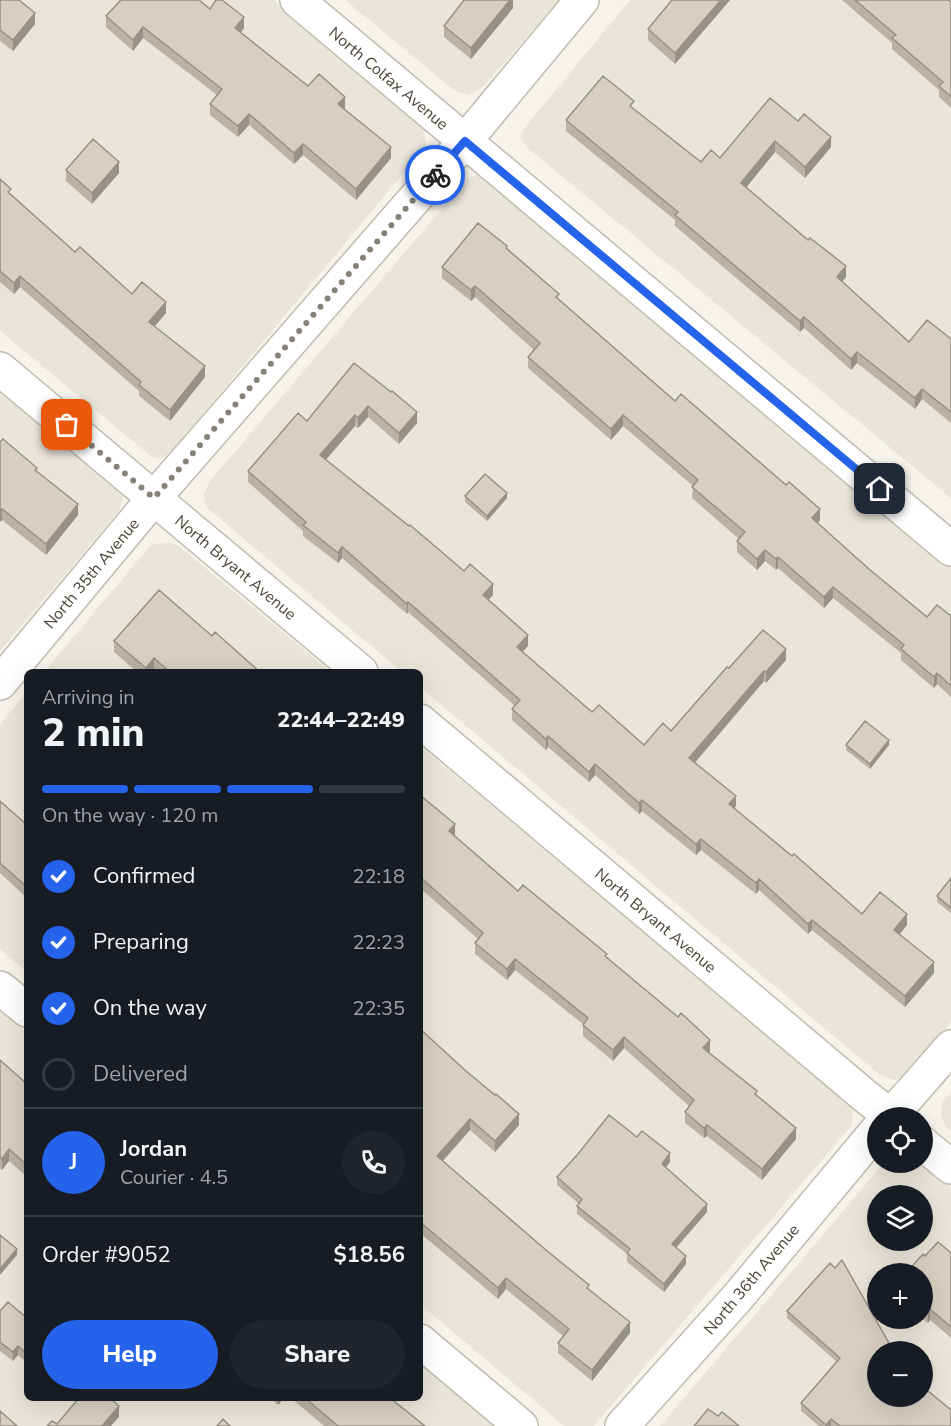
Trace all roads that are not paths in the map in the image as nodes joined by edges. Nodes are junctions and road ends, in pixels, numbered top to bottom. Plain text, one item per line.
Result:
1 (297, 0) edge
2 (582, 0) edge
3 (465, 141) junction
4 (0, 369) edge
5 (154, 498) junction
6 (951, 549) edge
7 (357, 669) edge
8 (0, 682) edge
9 (423, 725) edge
10 (0, 988) edge
11 (24, 1008) edge
12 (951, 1047) edge
13 (875, 1107) edge
14 (898, 1107) edge
15 (867, 1144) edge
16 (933, 1152) edge
17 (951, 1167) edge
18 (423, 1344) edge
19 (522, 1426) edge
20 (622, 1426) edge

1 - 3 street, North Colfax Avenue
2 - 3 street, North 35th Avenue
3 - 5 street, North 35th Avenue
3 - 6 street, North Colfax Avenue
4 - 5 street, North Bryant Avenue
5 - 7 street, North Bryant Avenue
5 - 8 street, North 35th Avenue
9 - 13 street, North Bryant Avenue
10 - 11 street
12 - 14 street, North 36th Avenue
15 - 20 street, North 36th Avenue
16 - 17 street
18 - 19 street

